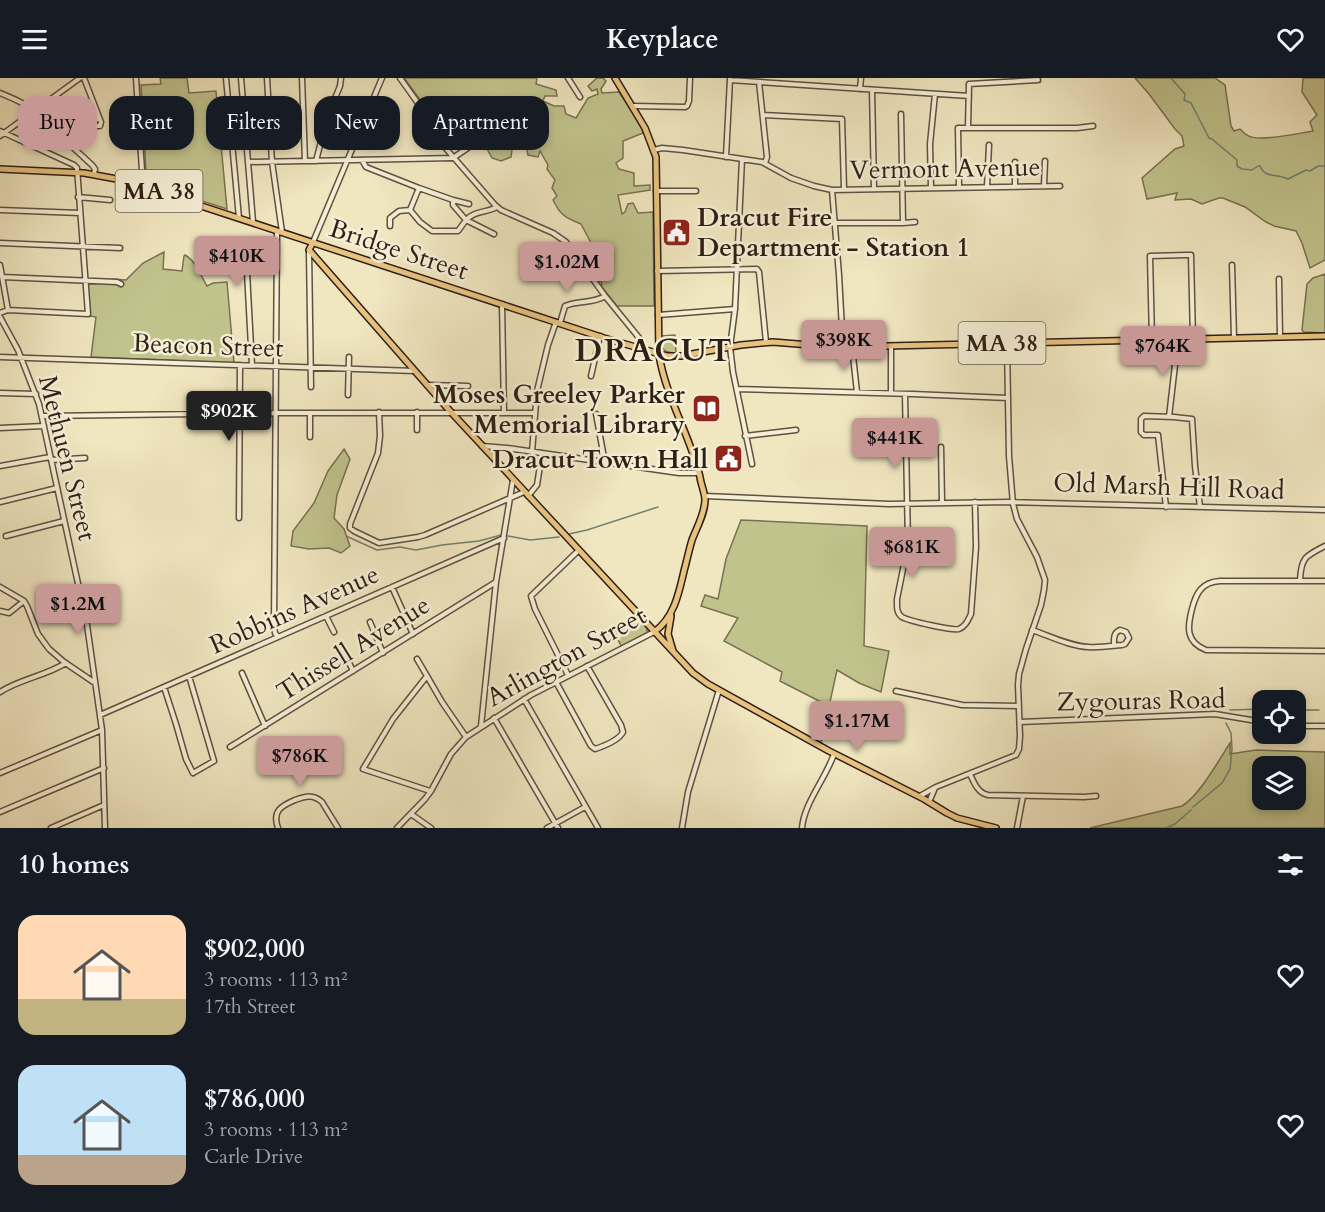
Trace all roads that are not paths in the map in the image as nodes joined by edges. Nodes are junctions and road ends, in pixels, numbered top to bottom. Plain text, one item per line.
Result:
1 (82, 78) edge
2 (136, 78) edge
3 (226, 78) edge
4 (241, 78) edge
5 (267, 78) edge
6 (302, 78) edge
7 (341, 78) edge
8 (382, 78) edge
9 (400, 78) edge
10 (568, 78) edge
11 (615, 78) edge
12 (690, 78) edge
13 (861, 78) edge
14 (730, 79) edge
15 (1038, 80) dead end
16 (759, 82) junction
17 (860, 89) junction
18 (872, 90) junction
19 (0, 93) edge
20 (935, 94) junction
21 (56, 96) edge
22 (969, 96) junction
23 (580, 97) dead end
24 (18, 101) edge
25 (633, 106) junction
26 (901, 114) dead end
27 (763, 115) junction
28 (99, 117) dead end
29 (18, 122) edge
30 (1093, 126) dead end
31 (968, 128) junction
32 (1, 133) edge
33 (988, 145) dead end
34 (76, 150) edge
35 (465, 150) edge
36 (654, 150) junction
37 (726, 157) junction
38 (453, 158) junction
39 (742, 159) junction
40 (348, 160) junction
41 (362, 160) junction
42 (1045, 160) dead end
43 (305, 161) junction
44 (316, 161) junction
45 (248, 162) junction
46 (272, 162) junction
47 (1015, 162) dead end
48 (765, 163) junction
49 (0, 169) edge
50 (78, 172) junction
51 (94, 174) junction
52 (143, 186) junction
53 (1015, 186) junction
54 (1044, 186) junction
55 (1060, 186) dead end
56 (959, 187) junction
57 (987, 187) junction
58 (419, 188) junction
59 (902, 188) junction
60 (931, 188) junction
61 (844, 189) junction
62 (874, 189) junction
63 (656, 190) junction
64 (831, 190) junction
65 (696, 191) dead end
66 (78, 197) junction
67 (110, 200) dead end
68 (453, 200) junction
69 (469, 204) dead end
70 (497, 207) junction
71 (0, 210) edge
72 (410, 210) junction
73 (80, 213) junction
74 (239, 218) junction
75 (466, 220) junction
76 (253, 222) junction
77 (915, 222) dead end
78 (835, 223) junction
79 (903, 223) junction
80 (390, 226) dead end
81 (279, 231) junction
82 (494, 234) dead end
83 (312, 242) junction
84 (0, 243) edge
85 (82, 246) junction
86 (120, 248) dead end
87 (277, 250) junction
88 (309, 250) junction
89 (0, 265) edge
90 (1232, 265) dead end
91 (737, 270) junction
92 (657, 271) junction
93 (2, 277) junction
94 (1279, 279) dead end
95 (85, 281) junction
96 (121, 284) dead end
97 (605, 296) junction
98 (502, 304) junction
99 (735, 309) junction
100 (8, 310) junction
101 (0, 315) edge
102 (657, 315) junction
103 (558, 322) junction
104 (600, 336) junction
105 (1325, 336) edge
106 (1280, 337) junction
107 (1234, 338) junction
108 (1178, 339) junction
109 (1193, 339) junction
110 (1152, 340) junction
111 (766, 342) junction
112 (1007, 343) junction
113 (852, 346) junction
114 (891, 346) junction
115 (730, 347) junction
116 (843, 347) junction
117 (641, 349) junction
118 (659, 355) junction
119 (0, 357) edge
120 (21, 357) junction
121 (349, 357) dead end
122 (240, 365) junction
123 (252, 366) junction
124 (275, 366) junction
125 (311, 368) junction
126 (349, 369) junction
127 (415, 371) junction
128 (591, 376) dead end
129 (427, 385) junction
130 (468, 386) dead end
131 (311, 387) dead end
132 (736, 389) junction
133 (857, 392) junction
134 (0, 393) edge
135 (891, 393) junction
136 (36, 394) junction
137 (905, 394) junction
138 (348, 395) dead end
139 (1008, 398) junction
140 (379, 412) junction
141 (417, 412) junction
142 (240, 413) junction
143 (274, 413) junction
144 (310, 413) junction
145 (451, 413) junction
146 (504, 413) junction
147 (535, 413) junction
148 (596, 414) dead end
149 (42, 416) junction
150 (1169, 417) junction
151 (44, 426) junction
152 (0, 428) edge
153 (417, 430) dead end
154 (796, 430) dead end
155 (745, 436) junction
156 (310, 437) dead end
157 (482, 446) junction
158 (941, 447) dead end
159 (532, 452) junction
160 (542, 453) junction
161 (50, 458) junction
162 (86, 458) dead end
163 (605, 463) junction
164 (752, 464) dead end
165 (0, 466) edge
166 (699, 473) junction
167 (513, 480) junction
168 (57, 488) junction
169 (526, 494) junction
170 (705, 496) junction
171 (510, 499) junction
172 (975, 501) junction
173 (0, 502) edge
174 (942, 502) junction
175 (1013, 502) junction
176 (907, 503) junction
177 (1166, 507) junction
178 (1200, 507) junction
179 (1325, 510) edge
180 (239, 518) dead end
181 (64, 521) junction
182 (6, 536) dead end
183 (504, 538) junction
184 (1325, 546) edge
185 (579, 550) junction
186 (1300, 581) junction
187 (1325, 581) edge
188 (496, 582) junction
189 (0, 587) edge
190 (392, 587) junction
191 (24, 601) junction
192 (0, 611) edge
193 (671, 613) junction
194 (326, 616) junction
195 (370, 622) dead end
196 (1032, 630) junction
197 (334, 632) dead end
198 (654, 632) junction
199 (413, 634) junction
200 (278, 637) junction
201 (1114, 645) junction
202 (342, 648) dead end
203 (1325, 651) edge
204 (674, 652) junction
205 (383, 653) junction
206 (417, 659) dead end
207 (66, 663) junction
208 (587, 666) junction
209 (353, 671) junction
210 (242, 673) dead end
211 (568, 675) junction
212 (189, 676) junction
213 (427, 676) junction
214 (556, 682) junction
215 (95, 684) junction
216 (164, 687) junction
217 (719, 690) junction
218 (896, 691) dead end
219 (0, 692) edge
220 (524, 699) junction
221 (1019, 706) junction
222 (100, 716) junction
223 (494, 718) junction
224 (1252, 720) edge
225 (1020, 722) junction
226 (265, 726) junction
227 (1306, 726) edge
228 (1325, 726) edge
229 (481, 727) junction
230 (102, 730) junction
231 (466, 737) junction
232 (230, 747) dead end
233 (834, 753) junction
234 (104, 768) junction
235 (0, 773) edge
236 (970, 774) junction
237 (936, 787) junction
238 (430, 791) junction
239 (920, 796) junction
240 (1023, 796) junction
241 (1096, 796) dead end
242 (929, 802) junction
243 (104, 805) junction
244 (585, 807) junction
245 (0, 812) edge
246 (411, 814) junction
247 (557, 826) edge
248 (51, 828) edge
249 (105, 828) edge
250 (278, 828) edge
251 (338, 828) edge
252 (397, 828) edge
253 (431, 828) edge
254 (547, 828) edge
255 (598, 828) edge
256 (682, 828) edge
257 (802, 828) edge
258 (996, 828) edge
259 (1017, 828) edge

1 - 21 street
1 - 28 street
2 - 52 street
3 - 74 street
4 - 45 street
5 - 46 street
6 - 43 street
7 - 44 street
8 - 40 street
9 - 38 street
10 - 23 street
11 - 25 main road, Arlington Street
12 - 25 street
13 - 17 street
14 - 16 street
14 - 37 street
15 - 22 street
16 - 17 street
16 - 27 street
17 - 18 street
18 - 20 street
18 - 62 street
19 - 24 street
20 - 22 street
20 - 60 street
22 - 31 street
25 - 36 main road, Arlington Street
26 - 59 street
27 - 48 street
27 - 61 street
29 - 32 street
30 - 31 street
31 - 56 street
32 - 50 street
33 - 57 street
34 - 51 street
35 - 38 street
36 - 37 street
36 - 63 main road, Arlington Street
37 - 39 street
38 - 41 street
38 - 70 street
39 - 48 street
39 - 91 street
40 - 41 street
40 - 44 street
40 - 83 street
41 - 58 street
42 - 54 street
43 - 44 street
43 - 46 street
45 - 46 street
45 - 76 street
46 - 81 street
47 - 53 street
48 - 64 street
49 - 50 main road, Bridge Street / MA 38
50 - 51 main road, Bridge Street / MA 38
50 - 66 street
51 - 52 main road, Bridge Street / MA 38
52 - 74 main road, Bridge Street / MA 38
53 - 54 street, Vermont Avenue
53 - 57 street, Vermont Avenue
54 - 55 street, Vermont Avenue
56 - 57 street, Vermont Avenue
56 - 60 street, Vermont Avenue
58 - 68 street
58 - 72 street
59 - 60 street, Vermont Avenue
59 - 62 street, Vermont Avenue
59 - 79 street
61 - 62 street, Vermont Avenue
61 - 64 street, Vermont Avenue
63 - 65 street
63 - 92 main road, Arlington Street
64 - 78 street
66 - 67 street
66 - 73 street
68 - 69 street
68 - 75 street
70 - 75 street
70 - 97 street
71 - 73 street
72 - 75 street
72 - 80 street
73 - 85 street
74 - 76 main road, Bridge Street / MA 38
75 - 82 street
76 - 81 main road, Bridge Street / MA 38
77 - 79 street
78 - 79 street
78 - 116 street
81 - 83 main road, Bridge Street / MA 38
81 - 87 street
83 - 88 main road
83 - 98 main road, Bridge Street / MA 38
84 - 85 street
85 - 86 street
85 - 95 street
87 - 123 street
87 - 124 street
88 - 125 street
88 - 127 main road
89 - 93 street
90 - 107 street
91 - 92 street
91 - 99 street
91 - 111 street
92 - 102 main road, Arlington Street
93 - 95 street
93 - 100 street
94 - 106 street
95 - 96 street
95 - 100 street
97 - 103 street
97 - 117 street
98 - 103 main road, Bridge Street / MA 38
98 - 146 street
99 - 102 street
99 - 115 street
100 - 101 street
101 - 120 street, Methuen Street
102 - 118 main road, Arlington Street
103 - 104 main road, Bridge Street / MA 38
103 - 147 street
104 - 117 main road, Bridge Street / MA 38
104 - 128 street
105 - 106 main road, Bridge Street / MA 38
106 - 107 main road, Bridge Street / MA 38
107 - 109 main road, Bridge Street / MA 38
108 - 109 main road, Bridge Street / MA 38
108 - 110 main road, Bridge Street / MA 38
108 - 150 street
109 - 110 street
110 - 112 main road, Bridge Street / MA 38
111 - 115 main road, Bridge Street / MA 38
111 - 116 main road, Bridge Street / MA 38
112 - 114 main road, Bridge Street / MA 38
112 - 139 street
113 - 114 main road, Bridge Street / MA 38
113 - 116 main road, Bridge Street / MA 38
113 - 133 street
114 - 135 street
115 - 118 main road, Bridge Street / MA 38
115 - 132 street
117 - 118 main road, Bridge Street / MA 38
118 - 166 main road, Arlington Street
119 - 120 street, Beacon Street
120 - 122 street, Beacon Street
120 - 136 street, Methuen Street
121 - 126 street
122 - 123 street, Beacon Street
122 - 142 street
123 - 124 street, Beacon Street
124 - 125 street, Beacon Street
124 - 143 street
125 - 126 street, Beacon Street
125 - 131 street
126 - 127 street, Beacon Street
126 - 138 street
127 - 129 main road
129 - 130 street
129 - 145 main road
132 - 133 street
132 - 155 street
133 - 135 street
134 - 136 street
135 - 137 street
136 - 149 street, Methuen Street
137 - 139 street
137 - 176 street
139 - 175 street
140 - 141 street
140 - 144 street
140 - 171 street
141 - 145 street
141 - 153 street
142 - 143 street
142 - 149 street
142 - 180 street
143 - 144 street
143 - 200 street
144 - 156 street
145 - 146 street
145 - 157 main road
146 - 147 street
147 - 159 street
148 - 163 street
149 - 151 street, Methuen Street
150 - 177 street
150 - 178 street
151 - 152 street
151 - 161 street, Methuen Street
154 - 155 street
155 - 164 street
157 - 159 street
157 - 167 main road
158 - 174 street
159 - 160 street
160 - 163 street
160 - 169 street
161 - 162 street
161 - 165 street
161 - 168 street, Methuen Street
163 - 166 street
166 - 170 main road, Arlington Street
167 - 169 main road
167 - 171 street
168 - 173 street
168 - 181 street, Methuen Street
169 - 171 street
169 - 185 main road
170 - 176 street, Old Marsh Hill Road
170 - 193 main road, Arlington Street
171 - 183 street
172 - 174 street, Old Marsh Hill Road
172 - 175 street, Old Marsh Hill Road
172 - 176 street
174 - 176 street, Old Marsh Hill Road
175 - 177 street, Old Marsh Hill Road
175 - 196 street
177 - 178 street, Old Marsh Hill Road
178 - 179 street, Old Marsh Hill Road
181 - 182 street
181 - 215 street, Methuen Street
183 - 188 street
183 - 190 street, Robbins Avenue
184 - 186 street
185 - 198 main road
185 - 211 street
186 - 187 street
186 - 203 street
188 - 199 street, Thissell Avenue
188 - 229 street
189 - 191 street
190 - 194 street, Robbins Avenue
190 - 199 street
191 - 192 street
191 - 207 street
193 - 198 main road, Arlington Street
193 - 204 main road
194 - 197 street
194 - 200 street, Robbins Avenue
195 - 205 street
196 - 201 street
196 - 221 street
198 - 204 main road
198 - 208 street, Arlington Street
199 - 205 street, Thissell Avenue
200 - 212 street, Robbins Avenue
201 - 201 street
202 - 209 street
204 - 217 main road
205 - 209 street, Thissell Avenue
206 - 213 street
207 - 215 street
207 - 219 street
208 - 211 street, Arlington Street
208 - 214 street
209 - 226 street, Thissell Avenue
210 - 226 street
211 - 214 street, Arlington Street
212 - 216 street, Robbins Avenue
212 - 216 street
213 - 231 street
213 - 238 street
214 - 220 street, Arlington Street
215 - 222 street, Methuen Street
216 - 222 street, Robbins Avenue
217 - 233 main road
217 - 256 street
218 - 221 street
220 - 223 street, Arlington Street
220 - 244 street
221 - 225 street
222 - 230 street, Methuen Street
223 - 229 street, Arlington Street
223 - 247 street
224 - 225 street, Zygouras Road
225 - 236 street
226 - 232 street, Thissell Avenue
227 - 228 street
229 - 231 street, Arlington Street
230 - 234 street, Methuen Street
230 - 235 street
231 - 238 street, Arlington Street
233 - 239 main road
233 - 257 street
234 - 243 street, Methuen Street
234 - 245 street
236 - 237 street
236 - 240 street
237 - 239 street
237 - 242 street
238 - 246 street, Arlington Street
239 - 242 main road
240 - 241 street
240 - 259 street
242 - 258 main road
243 - 248 street
243 - 249 street, Methuen Street
244 - 247 street
244 - 255 street
246 - 252 street, Arlington Street
246 - 253 street
247 - 254 street
250 - 251 street

